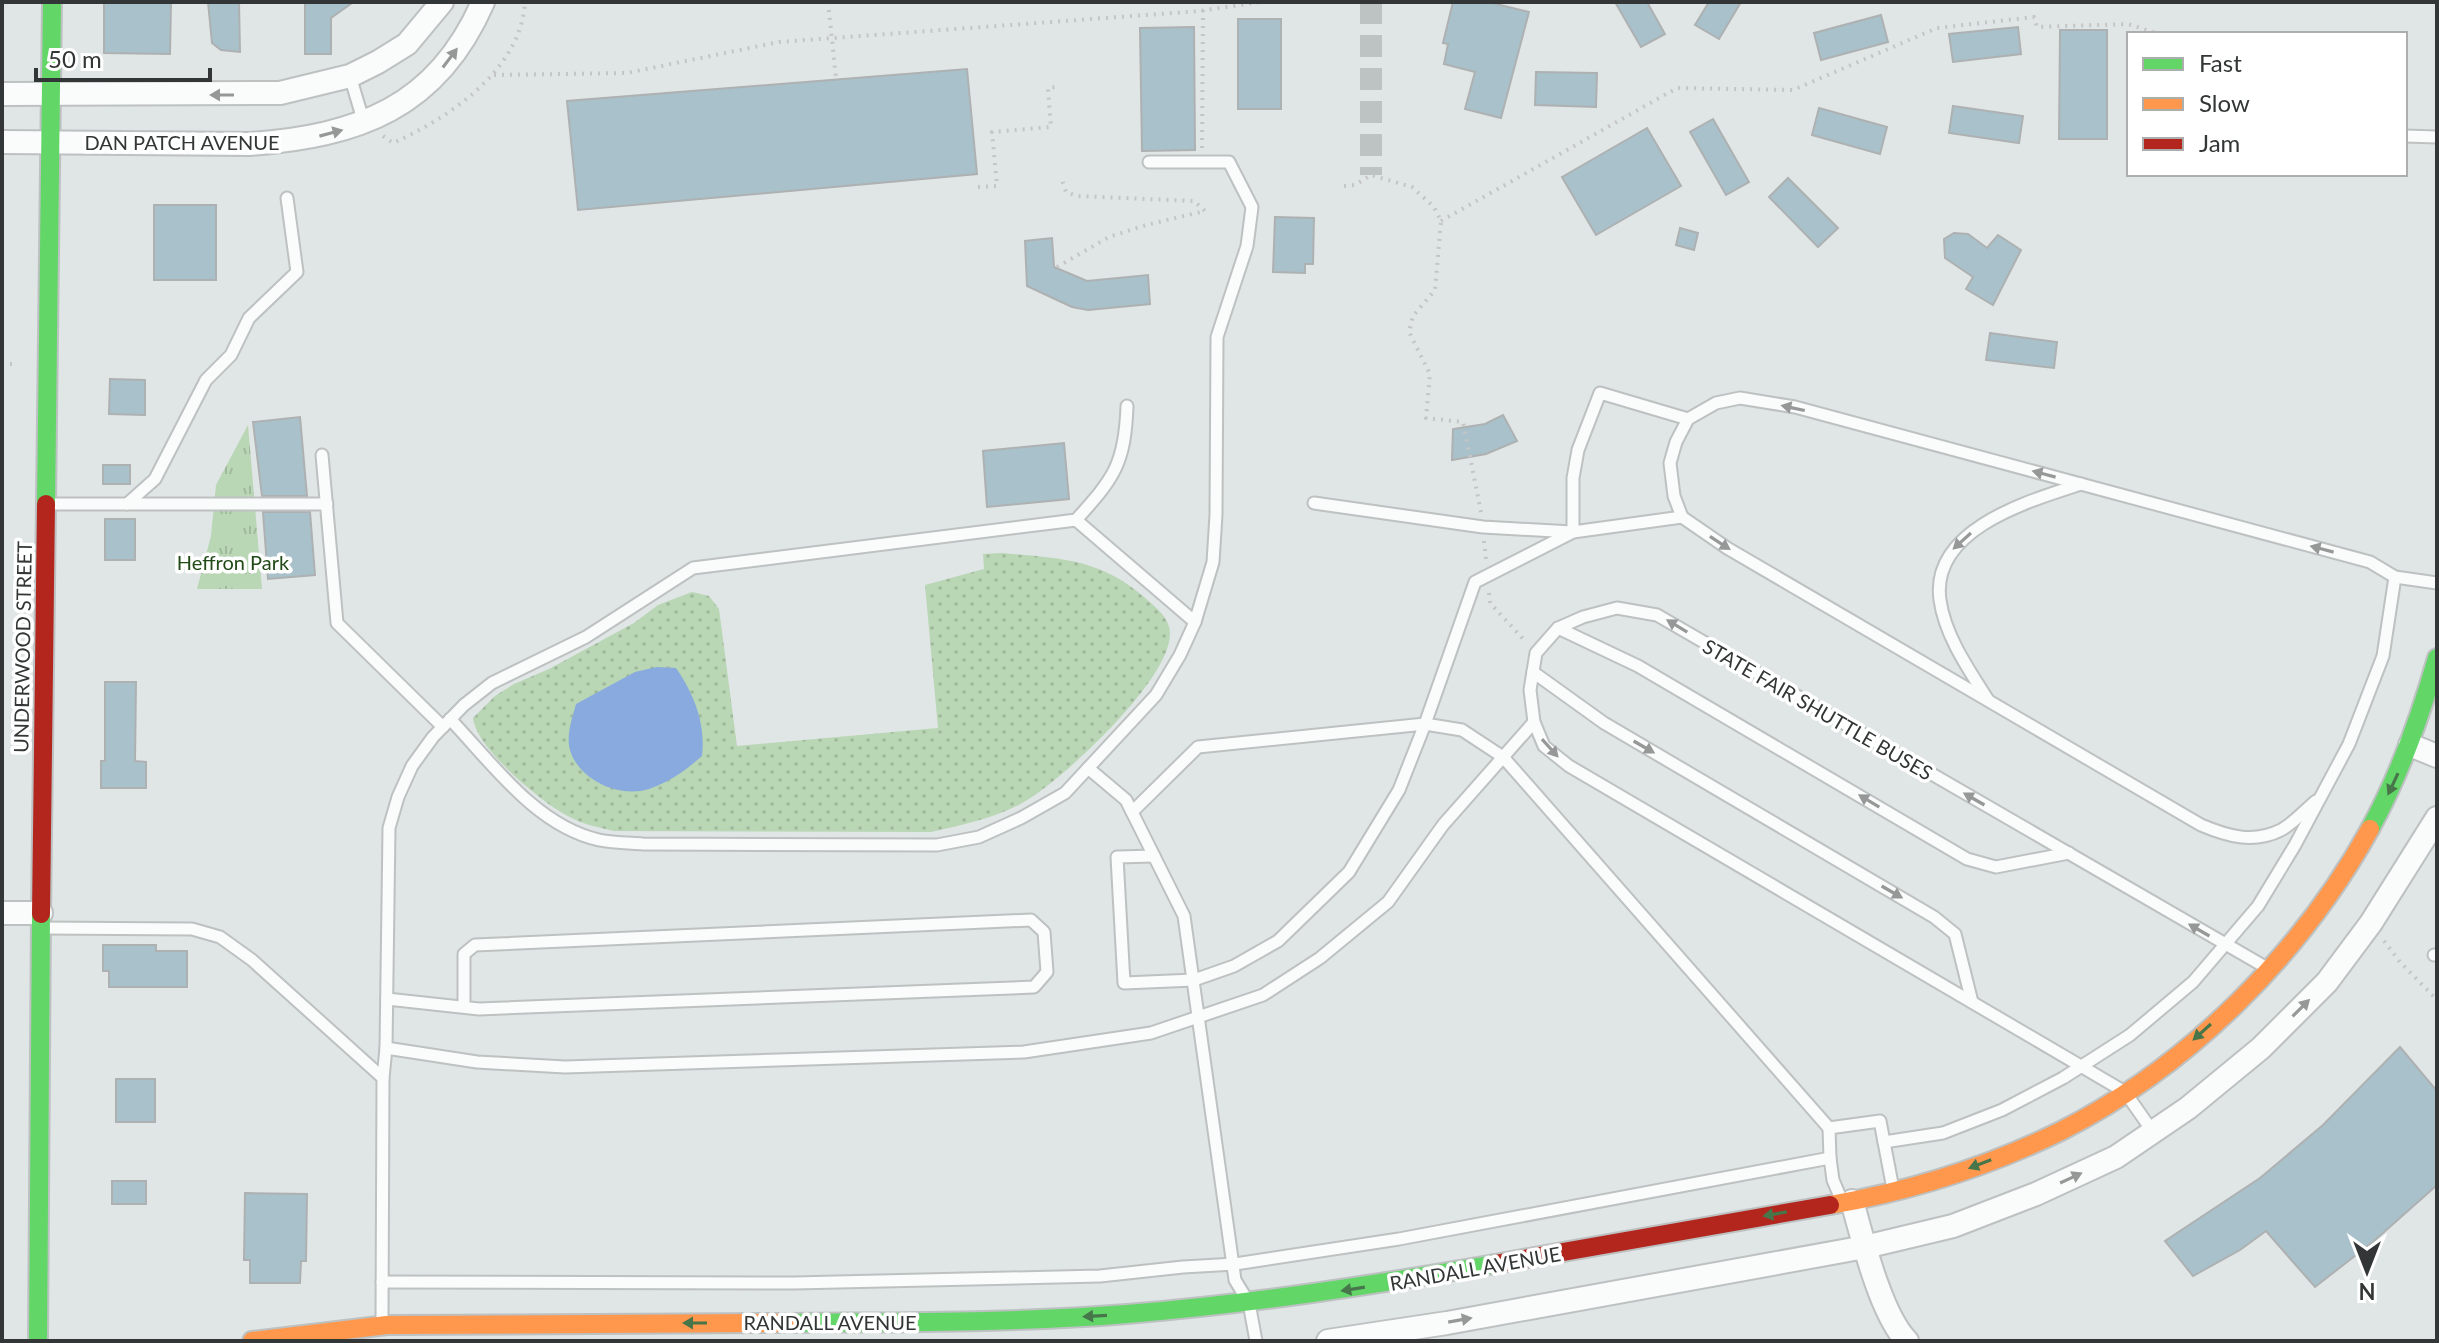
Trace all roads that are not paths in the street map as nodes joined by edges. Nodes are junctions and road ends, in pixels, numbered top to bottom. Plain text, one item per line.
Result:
1 (52, 2) edge
2 (442, 2) edge
3 (483, 2) edge
4 (350, 76) junction
5 (2, 94) edge
6 (51, 94) junction
7 (364, 123) junction
8 (2407, 136) edge
9 (2437, 137) edge
10 (2, 142) edge
11 (51, 143) junction
12 (1149, 162) dead end
13 (287, 198) dead end
14 (1127, 406) dead end
15 (1688, 419) junction
16 (322, 455) dead end
17 (2081, 484) junction
18 (1314, 503) dead end
19 (46, 504) junction
20 (127, 504) junction
21 (327, 504) junction
22 (1682, 517) junction
23 (1076, 520) junction
24 (1573, 532) junction
25 (2395, 577) junction
26 (2437, 583) edge
27 (1195, 622) junction
28 (1558, 628) junction
29 (2437, 658) edge
30 (1533, 672) junction
31 (1989, 702) junction
32 (1534, 722) junction
33 (446, 723) junction
34 (1425, 724) junction
35 (2410, 745) junction
36 (2437, 756) edge
37 (1503, 757) junction
38 (1088, 768) junction
39 (2322, 795) junction
40 (1132, 812) junction
41 (2437, 818) edge
42 (2069, 853) junction
43 (1154, 856) junction
44 (2, 913) edge
45 (41, 921) junction
46 (2225, 945) junction
47 (2267, 968) junction
48 (1194, 980) junction
49 (387, 999) junction
50 (1972, 1002) junction
51 (464, 1007) junction
52 (1200, 1018) junction
53 (386, 1048) junction
54 (2082, 1067) junction
55 (383, 1078) junction
56 (2125, 1092) junction
57 (1829, 1128) junction
58 (2153, 1132) junction
59 (1884, 1142) junction
60 (1830, 1158) junction
61 (1893, 1191) junction
62 (1847, 1202) junction
63 (1865, 1247) junction
64 (1235, 1264) junction
65 (382, 1282) junction
66 (1249, 1303) junction
67 (382, 1333) edge
68 (38, 1341) edge
69 (252, 1341) edge
70 (1256, 1341) edge
71 (1328, 1341) edge
72 (1907, 1341) edge

1 - 6 street, UNDERWOOD STREET
2 - 4 street
7 -> 3 street, DAN PATCH AVENUE
4 -> 6 street
4 - 7 lane
5 - 6 street
6 - 11 street, UNDERWOOD STREET
11 -> 7 street, DAN PATCH AVENUE
8 - 9 lane
10 - 11 street, DAN PATCH AVENUE
11 - 19 street, UNDERWOOD STREET
12 - 27 lane
13 - 20 lane
14 - 23 lane
17 -> 15 lane
15 - 22 lane
15 - 24 lane
16 - 21 lane
25 -> 17 lane
17 -> 31 lane
18 - 24 lane
19 - 20 lane
19 - 45 street, UNDERWOOD STREET
20 - 21 lane
21 - 33 lane
22 - 24 lane
22 -> 31 lane
23 - 27 lane
23 - 33 lane
24 - 34 lane
25 - 26 lane
25 - 39 lane
27 - 38 lane
28 - 30 lane, STATE FAIR SHUTTLE BUSES
42 -> 28 lane
42 -> 28 lane, STATE FAIR SHUTTLE BUSES
29 - 35 street, RANDALL AVENUE
30 - 32 lane
30 -> 50 lane
31 - 39 lane
32 - 37 lane
32 -> 50 lane
33 - 38 lane
33 - 49 lane
34 - 37 lane
34 - 40 lane
34 - 48 lane
35 - 36 street
35 -> 47 street, RANDALL AVENUE
37 - 52 lane
37 - 57 lane
38 - 40 lane
39 - 46 lane
40 - 43 lane
58 -> 41 street
46 -> 42 lane, STATE FAIR SHUTTLE BUSES
43 - 48 lane
43 - 48 lane
44 - 45 street
45 - 55 lane
45 - 68 street, UNDERWOOD STREET
46 - 47 lane, STATE FAIR SHUTTLE BUSES
46 - 54 lane
47 -> 56 street, RANDALL AVENUE
48 - 52 lane
49 - 51 lane
49 - 53 lane
50 - 54 lane
51 - 51 lane
52 - 53 lane
52 - 64 lane
53 - 55 lane
54 - 56 lane
54 - 59 lane
55 - 65 lane
56 - 58 lane
56 -> 61 street, RANDALL AVENUE
57 - 59 lane
57 - 60 lane
63 -> 58 street
59 - 61 lane
60 - 62 lane
60 - 64 lane
61 - 62 street, RANDALL AVENUE
62 - 63 street
62 -> 66 street, RANDALL AVENUE
71 -> 63 street
63 - 72 street
64 - 65 lane
64 - 66 lane
65 - 67 lane
66 -> 67 street, RANDALL AVENUE
66 - 70 lane
67 - 69 street, RANDALL AVENUE

